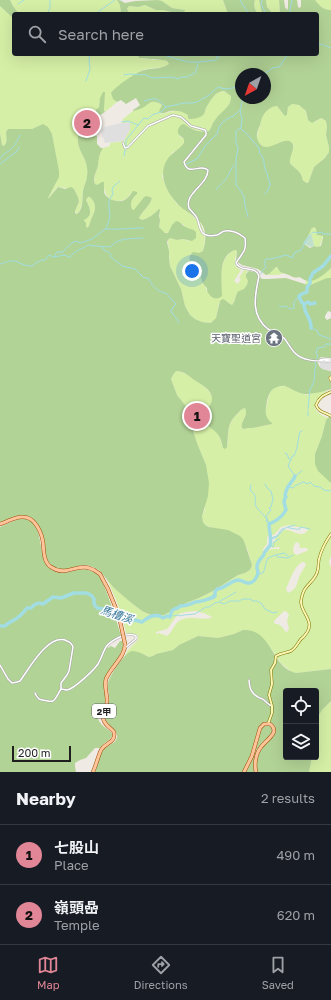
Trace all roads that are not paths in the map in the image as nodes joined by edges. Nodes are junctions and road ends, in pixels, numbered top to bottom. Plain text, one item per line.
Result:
1 (122, 143) dead end
2 (324, 359) junction
3 (327, 359) junction
4 (320, 360) junction
5 (331, 360) edge
6 (331, 377) edge
7 (331, 380) edge
8 (331, 392) edge
9 (331, 416) edge
10 (0, 524) edge
11 (331, 534) edge
12 (125, 645) junction
13 (0, 665) edge
14 (249, 680) dead end
15 (60, 689) junction
16 (35, 693) dead end
17 (272, 706) junction
18 (268, 724) junction
19 (93, 772) edge
20 (244, 772) edge
21 (256, 772) edge

1 - 4 street
2 - 3 street
2 - 4 street
2 - 5 street
3 - 4 street
3 - 5 street
4 - 5 street
6 - 7 street
8 - 9 street
10 - 12 main road, bridge
11 - 17 street
12 - 15 street
12 - 19 main road, 2甲
13 - 15 street
14 - 17 street
15 - 16 street
17 - 18 street
18 - 20 main road
18 - 21 main road

